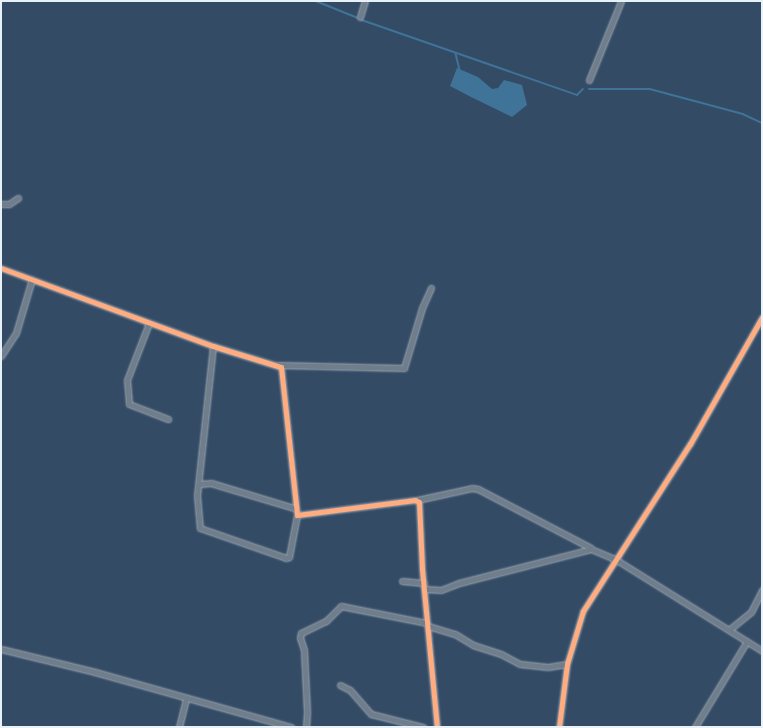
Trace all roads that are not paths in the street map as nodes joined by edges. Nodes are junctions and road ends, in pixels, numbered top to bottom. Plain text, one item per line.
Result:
1 (365, 1) edge
2 (621, 1) edge
3 (360, 17) dead end
4 (589, 80) dead end
5 (18, 198) dead end
6 (1, 204) edge
7 (1, 268) edge
8 (32, 280) junction
9 (431, 288) dead end
10 (762, 317) edge
11 (149, 323) junction
12 (212, 346) junction
13 (1, 356) edge
14 (278, 365) junction
15 (168, 419) dead end
16 (199, 484) junction
17 (417, 500) junction
18 (294, 508) junction
19 (297, 514) junction
20 (591, 549) junction
21 (615, 559) junction
22 (402, 581) dead end
23 (424, 583) junction
24 (424, 589) junction
25 (762, 590) edge
26 (427, 624) junction
27 (730, 629) junction
28 (747, 641) junction
29 (1, 649) edge
30 (762, 651) edge
31 (567, 664) junction
32 (340, 685) dead end
33 (186, 699) junction
34 (179, 727) edge
35 (291, 727) edge
36 (306, 727) edge
37 (423, 727) edge
38 (437, 727) edge
39 (559, 727) edge
40 (695, 727) edge

1 - 3 street
2 - 4 street
5 - 6 street
7 - 8 street
8 - 11 street
8 - 13 street
9 - 14 street
10 - 21 street
11 - 12 street
11 - 15 street
12 - 14 street
12 - 16 street
14 - 18 street
16 - 18 street
16 - 19 street
17 - 19 street
17 - 20 street
17 - 23 street
18 - 19 street
20 - 21 street
20 - 24 street
21 - 27 street
21 - 31 street
22 - 23 street
23 - 24 street
24 - 26 street
25 - 27 street
26 - 31 street
26 - 36 street
26 - 38 street
27 - 28 street
28 - 30 street
28 - 40 street
29 - 33 street
31 - 39 street
32 - 37 street
33 - 34 street
33 - 35 street

